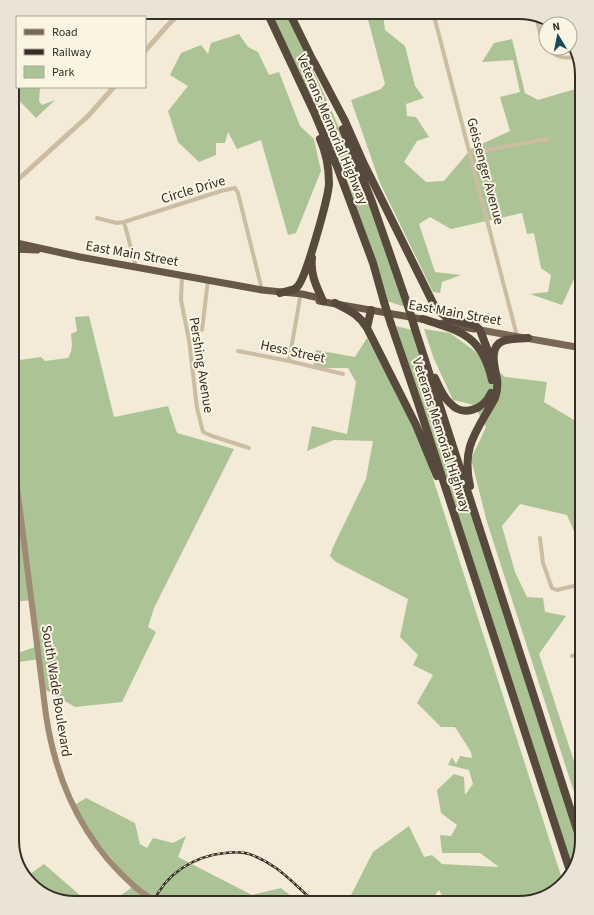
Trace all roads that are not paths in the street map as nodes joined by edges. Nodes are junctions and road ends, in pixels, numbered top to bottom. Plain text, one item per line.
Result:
1 (174, 19) edge
2 (270, 19) edge
3 (292, 19) edge
4 (436, 19) edge
5 (146, 50) edge
6 (558, 56) edge
7 (572, 57) edge
8 (314, 62) junction
9 (295, 72) junction
10 (113, 88) edge
11 (547, 139) dead end
12 (470, 153) junction
13 (19, 179) edge
14 (97, 218) dead end
15 (124, 222) junction
16 (316, 238) junction
17 (19, 244) edge
18 (19, 249) edge
19 (51, 251) junction
20 (136, 267) junction
21 (182, 276) junction
22 (208, 280) junction
23 (262, 290) junction
24 (280, 293) junction
25 (300, 298) junction
26 (324, 301) junction
27 (335, 303) junction
28 (371, 310) junction
29 (423, 319) junction
30 (367, 328) junction
31 (202, 330) dead end
32 (480, 330) junction
33 (517, 336) junction
34 (528, 338) junction
35 (421, 347) junction
36 (575, 347) edge
37 (238, 351) dead end
38 (289, 361) junction
39 (494, 367) junction
40 (343, 374) dead end
41 (250, 448) dead end
42 (19, 522) edge
43 (540, 538) dead end
44 (492, 566) junction
45 (472, 570) junction
46 (575, 586) edge
47 (575, 655) edge
48 (572, 656) dead end
49 (575, 821) edge
50 (569, 867) edge
51 (147, 896) edge

1 - 5 street
2 - 9 highway, Veterans Memorial Highway
3 - 8 highway, Veterans Memorial Highway
4 - 12 street, Geissenger Avenue
6 - 7 street
8 - 32 highway
8 - 35 highway, Veterans Memorial Highway, bridge
9 - 16 highway
9 - 45 highway, Veterans Memorial Highway, bridge
10 - 13 street
11 - 12 street
12 - 33 street, Geissenger Avenue
14 - 15 street
15 - 20 street
15 - 23 street, Circle Drive
16 - 24 highway
16 - 26 highway
17 - 19 highway, East Main Street
18 - 19 highway, East Main Street
19 - 20 highway, East Main Street
20 - 21 highway, East Main Street
21 - 22 highway, East Main Street
21 - 41 street, Pershing Avenue
22 - 23 highway, East Main Street
22 - 31 street, Pershing Avenue
23 - 24 highway, East Main Street
24 - 25 highway, East Main Street
24 - 26 highway, East Main Street
25 - 26 highway, East Main Street
25 - 38 street
26 - 27 highway, East Main Street
27 - 28 highway, East Main Street
27 - 30 highway
28 - 29 highway, East Main Street
28 - 30 highway
29 - 32 highway, East Main Street
29 - 35 highway
30 - 45 highway
32 - 33 main road, East Main Street
32 - 39 highway
33 - 34 main road, East Main Street
34 - 36 main road, East Main Street
34 - 39 highway
35 - 44 highway, Veterans Memorial Highway
37 - 38 street, Hess Street
38 - 40 street, Hess Street
39 - 44 highway
42 - 51 main road, South Wade Boulevard
43 - 46 street
44 - 49 highway, Veterans Memorial Highway
45 - 50 highway, Veterans Memorial Highway
47 - 48 street

